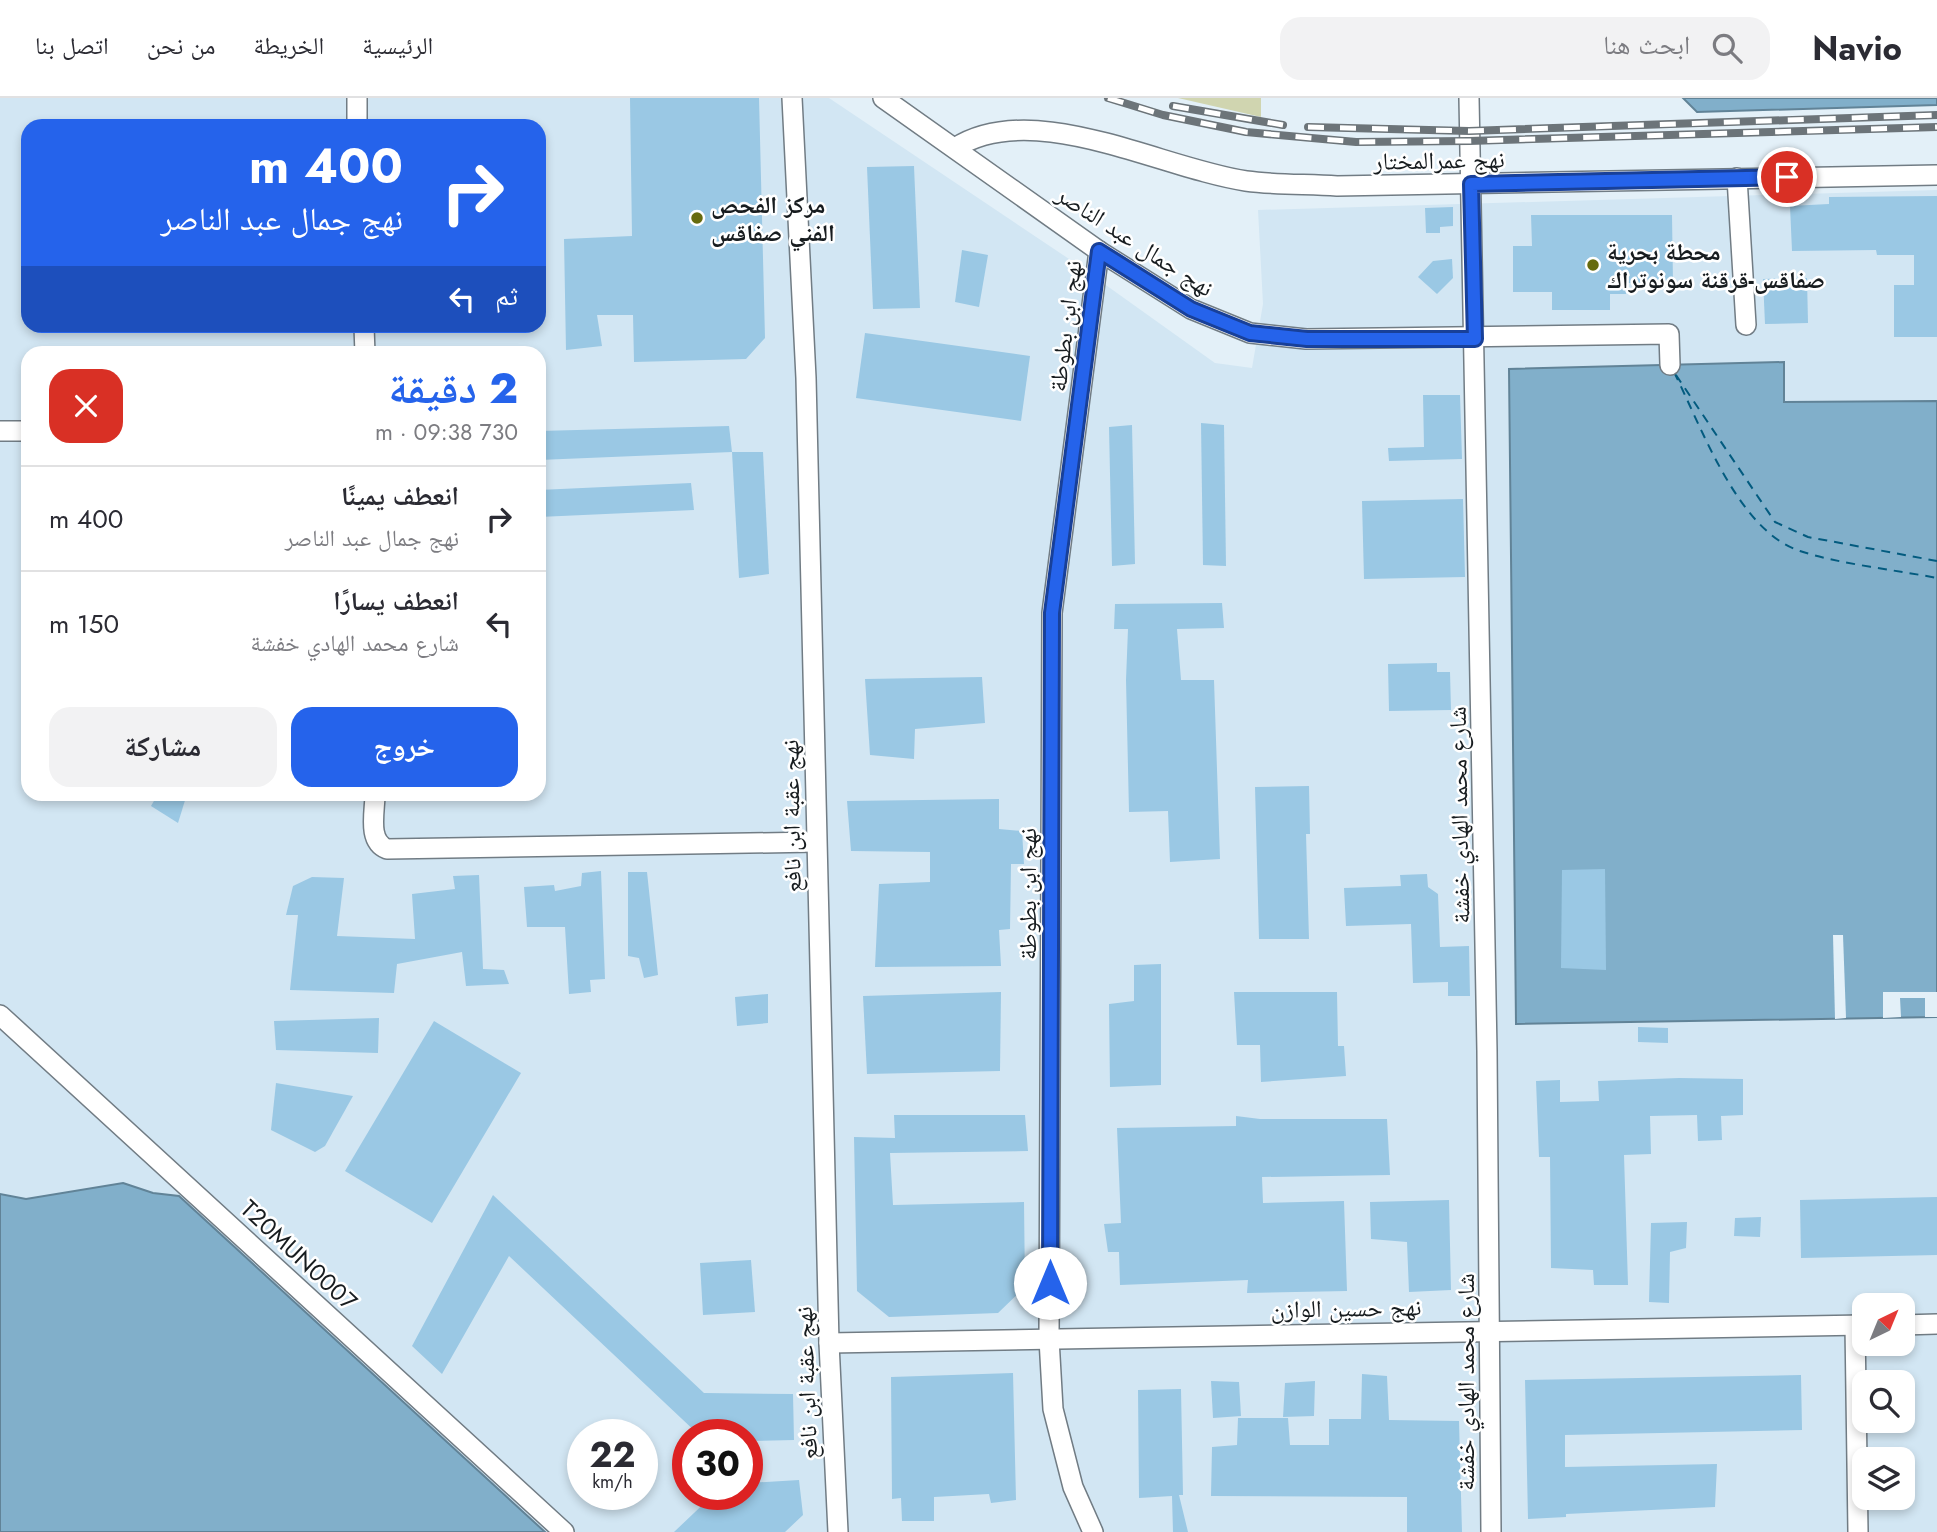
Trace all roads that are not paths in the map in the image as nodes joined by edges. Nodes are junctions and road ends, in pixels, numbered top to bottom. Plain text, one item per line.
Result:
1 (357, 98) edge
2 (793, 98) edge
3 (883, 98) edge
4 (1469, 98) edge
5 (358, 119) edge
6 (955, 148) junction
7 (1937, 174) edge
8 (1737, 178) junction
9 (1471, 184) junction
10 (1099, 251) junction
11 (1746, 325) dead end
12 (1475, 339) junction
13 (1670, 365) dead end
14 (0, 431) edge
15 (21, 431) edge
16 (376, 801) edge
17 (816, 842) junction
18 (0, 1015) edge
19 (1937, 1324) edge
20 (1852, 1325) edge
21 (1915, 1325) edge
22 (1490, 1329) junction
23 (1049, 1339) junction
24 (829, 1343) junction
25 (1859, 1356) edge
26 (564, 1532) edge
27 (838, 1532) edge
28 (1093, 1532) edge
29 (1491, 1532) edge
30 (1858, 1532) edge

1 - 5 street
2 - 17 street, نهج عقبة ابن نافع
3 - 6 street, نهج جمال عبد الناصر
4 - 9 street, شارع محمد الهادي خفشة
6 - 9 street, نهج عمرالمختار
6 - 10 street, نهج جمال عبد الناصر
7 - 8 street, نهج عمرالمختار
8 - 9 street, نهج عمرالمختار
8 - 11 street
9 - 12 street, شارع محمد الهادي خفشة
10 - 12 street, نهج جمال عبد الناصر
10 - 23 street, نهج ابن بطوطة
12 - 13 street, نهج جمال عبد الناصر
12 - 22 street, شارع محمد الهادي خفشة
14 - 15 street
16 - 17 street
17 - 24 street, نهج عقبة ابن نافع
18 - 26 street, T20MUN0007
19 - 21 street
20 - 22 street, نهج حسين الوازن
22 - 23 street, نهج حسين الوازن
22 - 29 street, شارع محمد الهادي خفشة
23 - 24 street, نهج حسين الوازن
23 - 28 street, نهج ابن بطوطة
24 - 27 street, نهج عقبة ابن نافع
25 - 30 street

